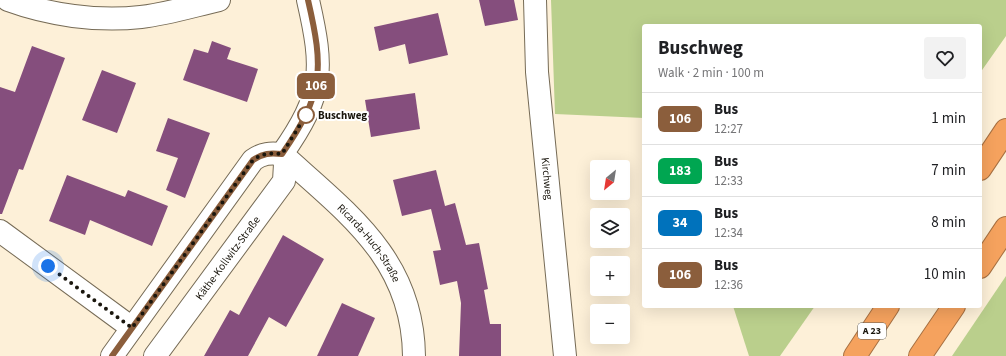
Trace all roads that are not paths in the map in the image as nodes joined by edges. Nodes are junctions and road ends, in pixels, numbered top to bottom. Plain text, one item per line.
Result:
1 (219, 0) edge
2 (308, 0) edge
3 (535, 0) edge
4 (14, 1) edge
5 (1006, 130) edge
6 (282, 154) junction
7 (982, 166) edge
8 (1006, 228) edge
9 (0, 231) edge
10 (982, 264) edge
11 (887, 308) edge
12 (953, 308) edge
13 (132, 328) junction
14 (112, 356) edge
15 (155, 356) edge
16 (414, 356) edge
17 (565, 356) edge
18 (855, 356) edge
19 (920, 356) edge

1 - 4 street
2 - 6 street
3 - 17 street, Kirchweg
5 - 7 highway
6 - 13 street
6 - 15 street, Käthe-Kollwitz-Straße
6 - 16 street, Ricarda-Huch-Straße
8 - 10 highway
9 - 13 street
11 - 18 highway, A 23
12 - 19 highway
13 - 14 street

